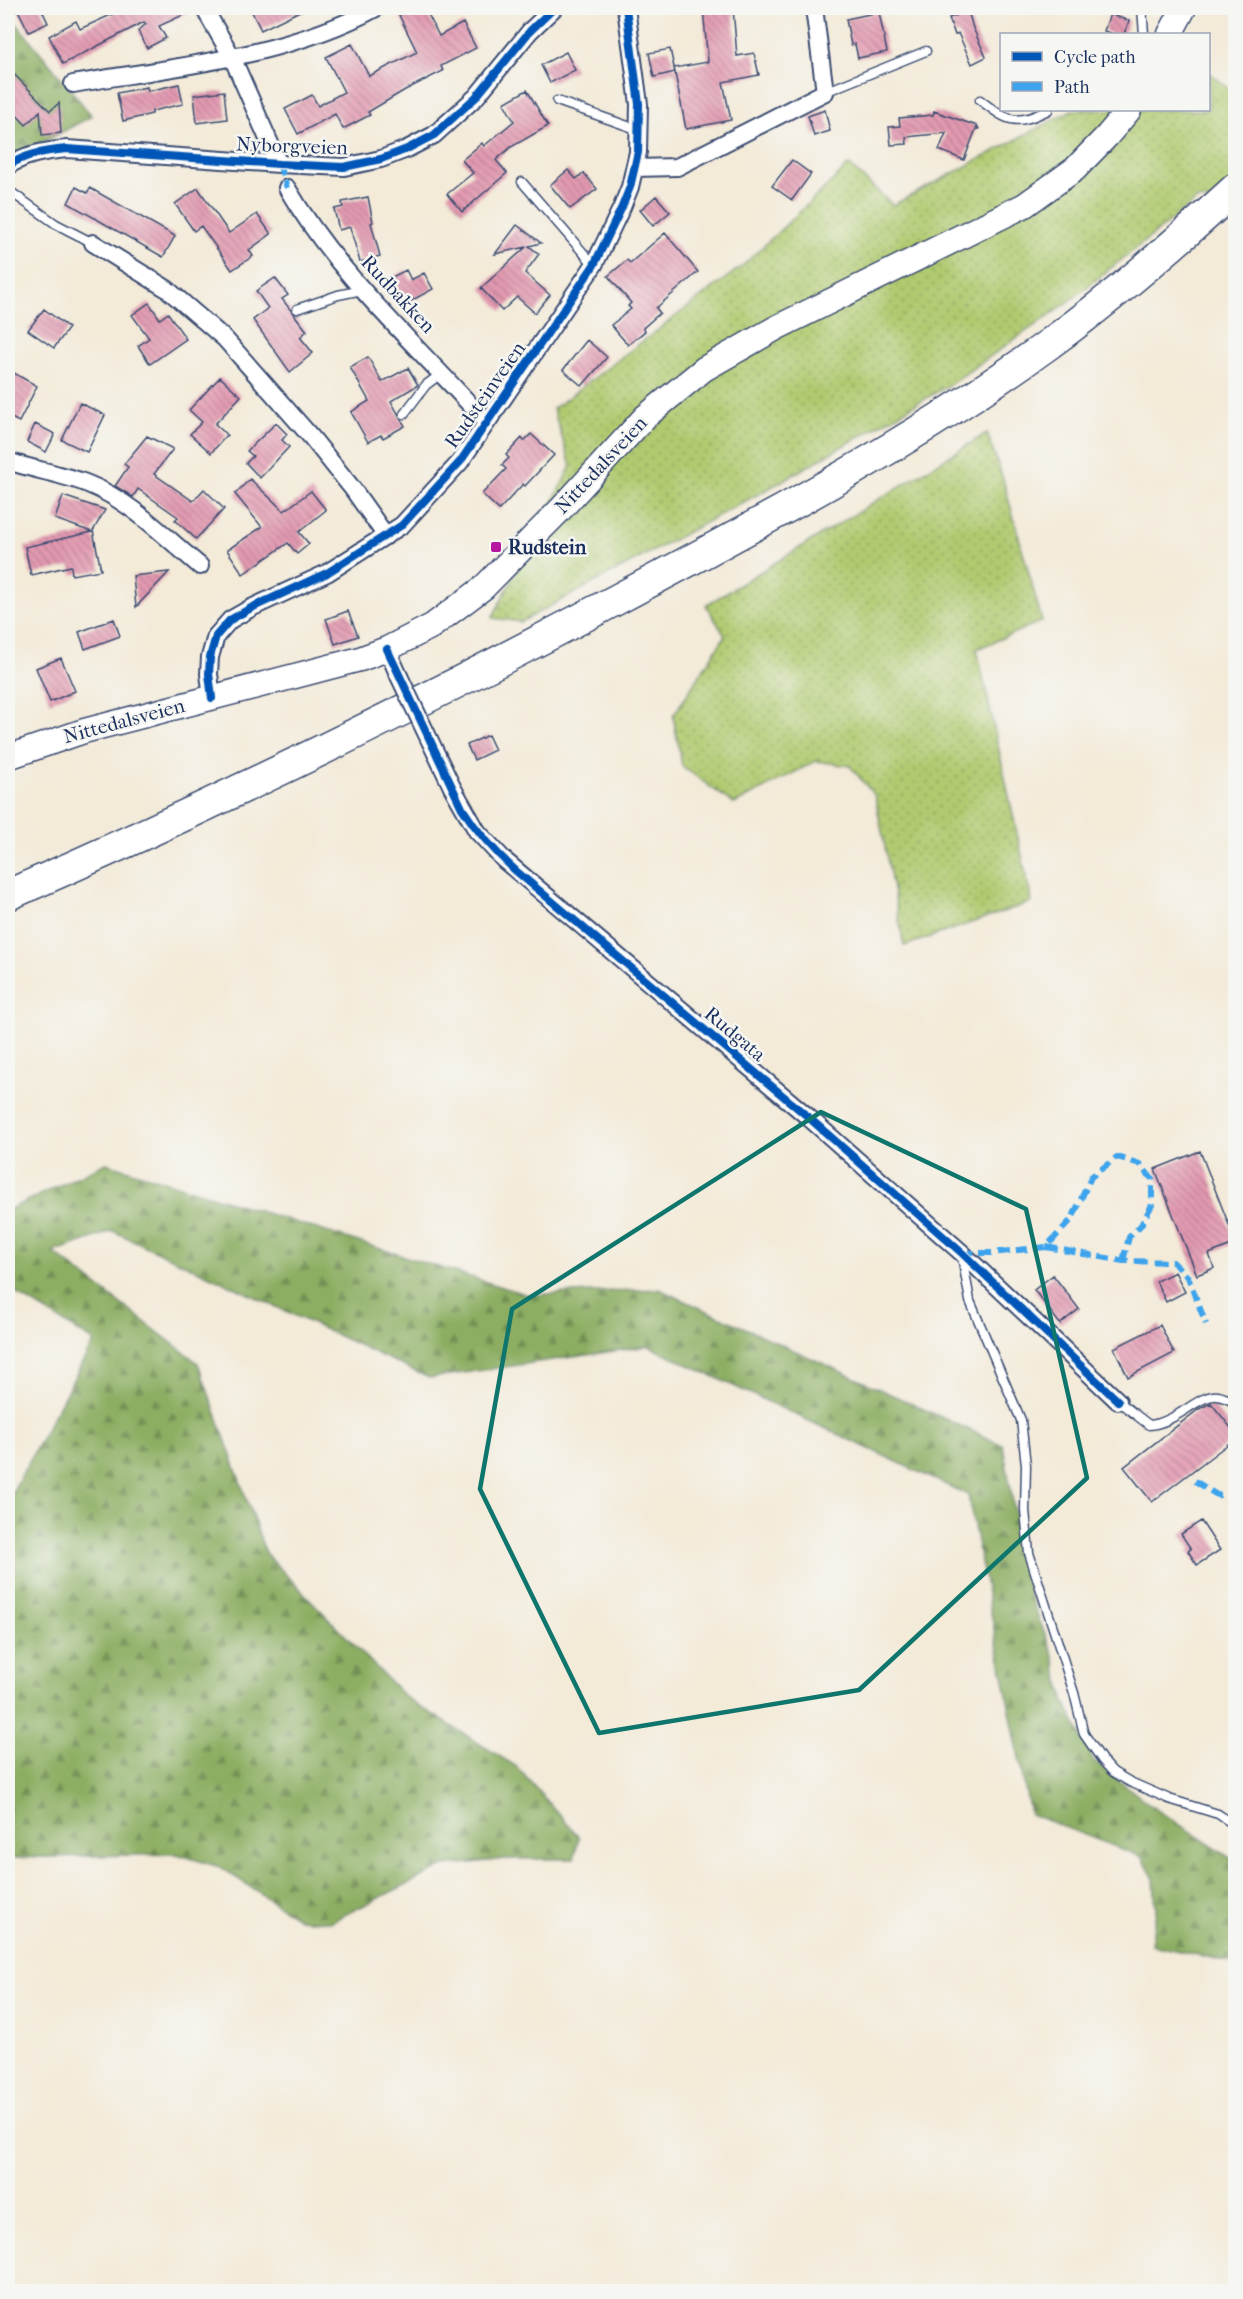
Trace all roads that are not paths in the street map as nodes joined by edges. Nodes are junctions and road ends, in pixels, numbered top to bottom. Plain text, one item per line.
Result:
1 (204, 8) edge
2 (376, 8) edge
3 (554, 8) edge
4 (626, 8) edge
5 (814, 8) edge
6 (1142, 8) edge
7 (1184, 8) edge
8 (1144, 33) edge
9 (1171, 33) edge
10 (926, 51) dead end
11 (232, 57) junction
12 (73, 84) dead end
13 (825, 93) junction
14 (980, 100) dead end
15 (557, 101) dead end
16 (1045, 111) edge
17 (1128, 111) edge
18 (639, 131) junction
19 (279, 165) junction
20 (8, 166) edge
21 (635, 168) junction
22 (522, 182) dead end
23 (287, 188) dead end
24 (1236, 188) edge
25 (8, 190) edge
26 (1236, 212) edge
27 (93, 243) joint
28 (594, 265) junction
29 (362, 290) junction
30 (297, 309) dead end
31 (443, 373) junction
32 (404, 414) dead end
33 (486, 422) junction
34 (8, 461) edge
35 (386, 536) junction
36 (200, 566) dead end
37 (387, 649) junction
38 (212, 698) junction
39 (8, 757) edge
40 (8, 895) edge
41 (8, 913) edge
42 (962, 1253) junction
43 (1119, 1401) joint
44 (1236, 1403) edge
45 (1236, 1826) edge

1 - 11 street
2 - 11 street
3 - 19 street, Nyborgveien
4 - 18 street, Rudsteinveien
5 - 13 street
6 - 8 lane
7 - 9 main road
10 - 13 lane
11 - 12 street
11 - 19 street
13 - 21 street
14 - 16 lane
15 - 18 lane
17 - 37 main road, Nittedalsveien
18 - 21 street, Rudsteinveien
19 - 20 street, Nyborgveien
21 - 28 street, Rudsteinveien
22 - 28 lane
23 - 29 street, Rudbakken
24 - 40 highway
25 - 27 lane
26 - 41 highway
27 - 35 street
28 - 33 street, Rudsteinveien
29 - 30 lane
29 - 31 street, Rudbakken
31 - 32 lane
31 - 33 street, Rudbakken
33 - 35 street, Rudsteinveien
34 - 36 street
35 - 38 street, Rudsteinveien
37 - 38 main road, Nittedalsveien
37 - 42 street, Rudgata, bridge
38 - 39 main road, Nittedalsveien
42 - 43 street, Rudgata
42 - 45 lane
43 - 44 lane

